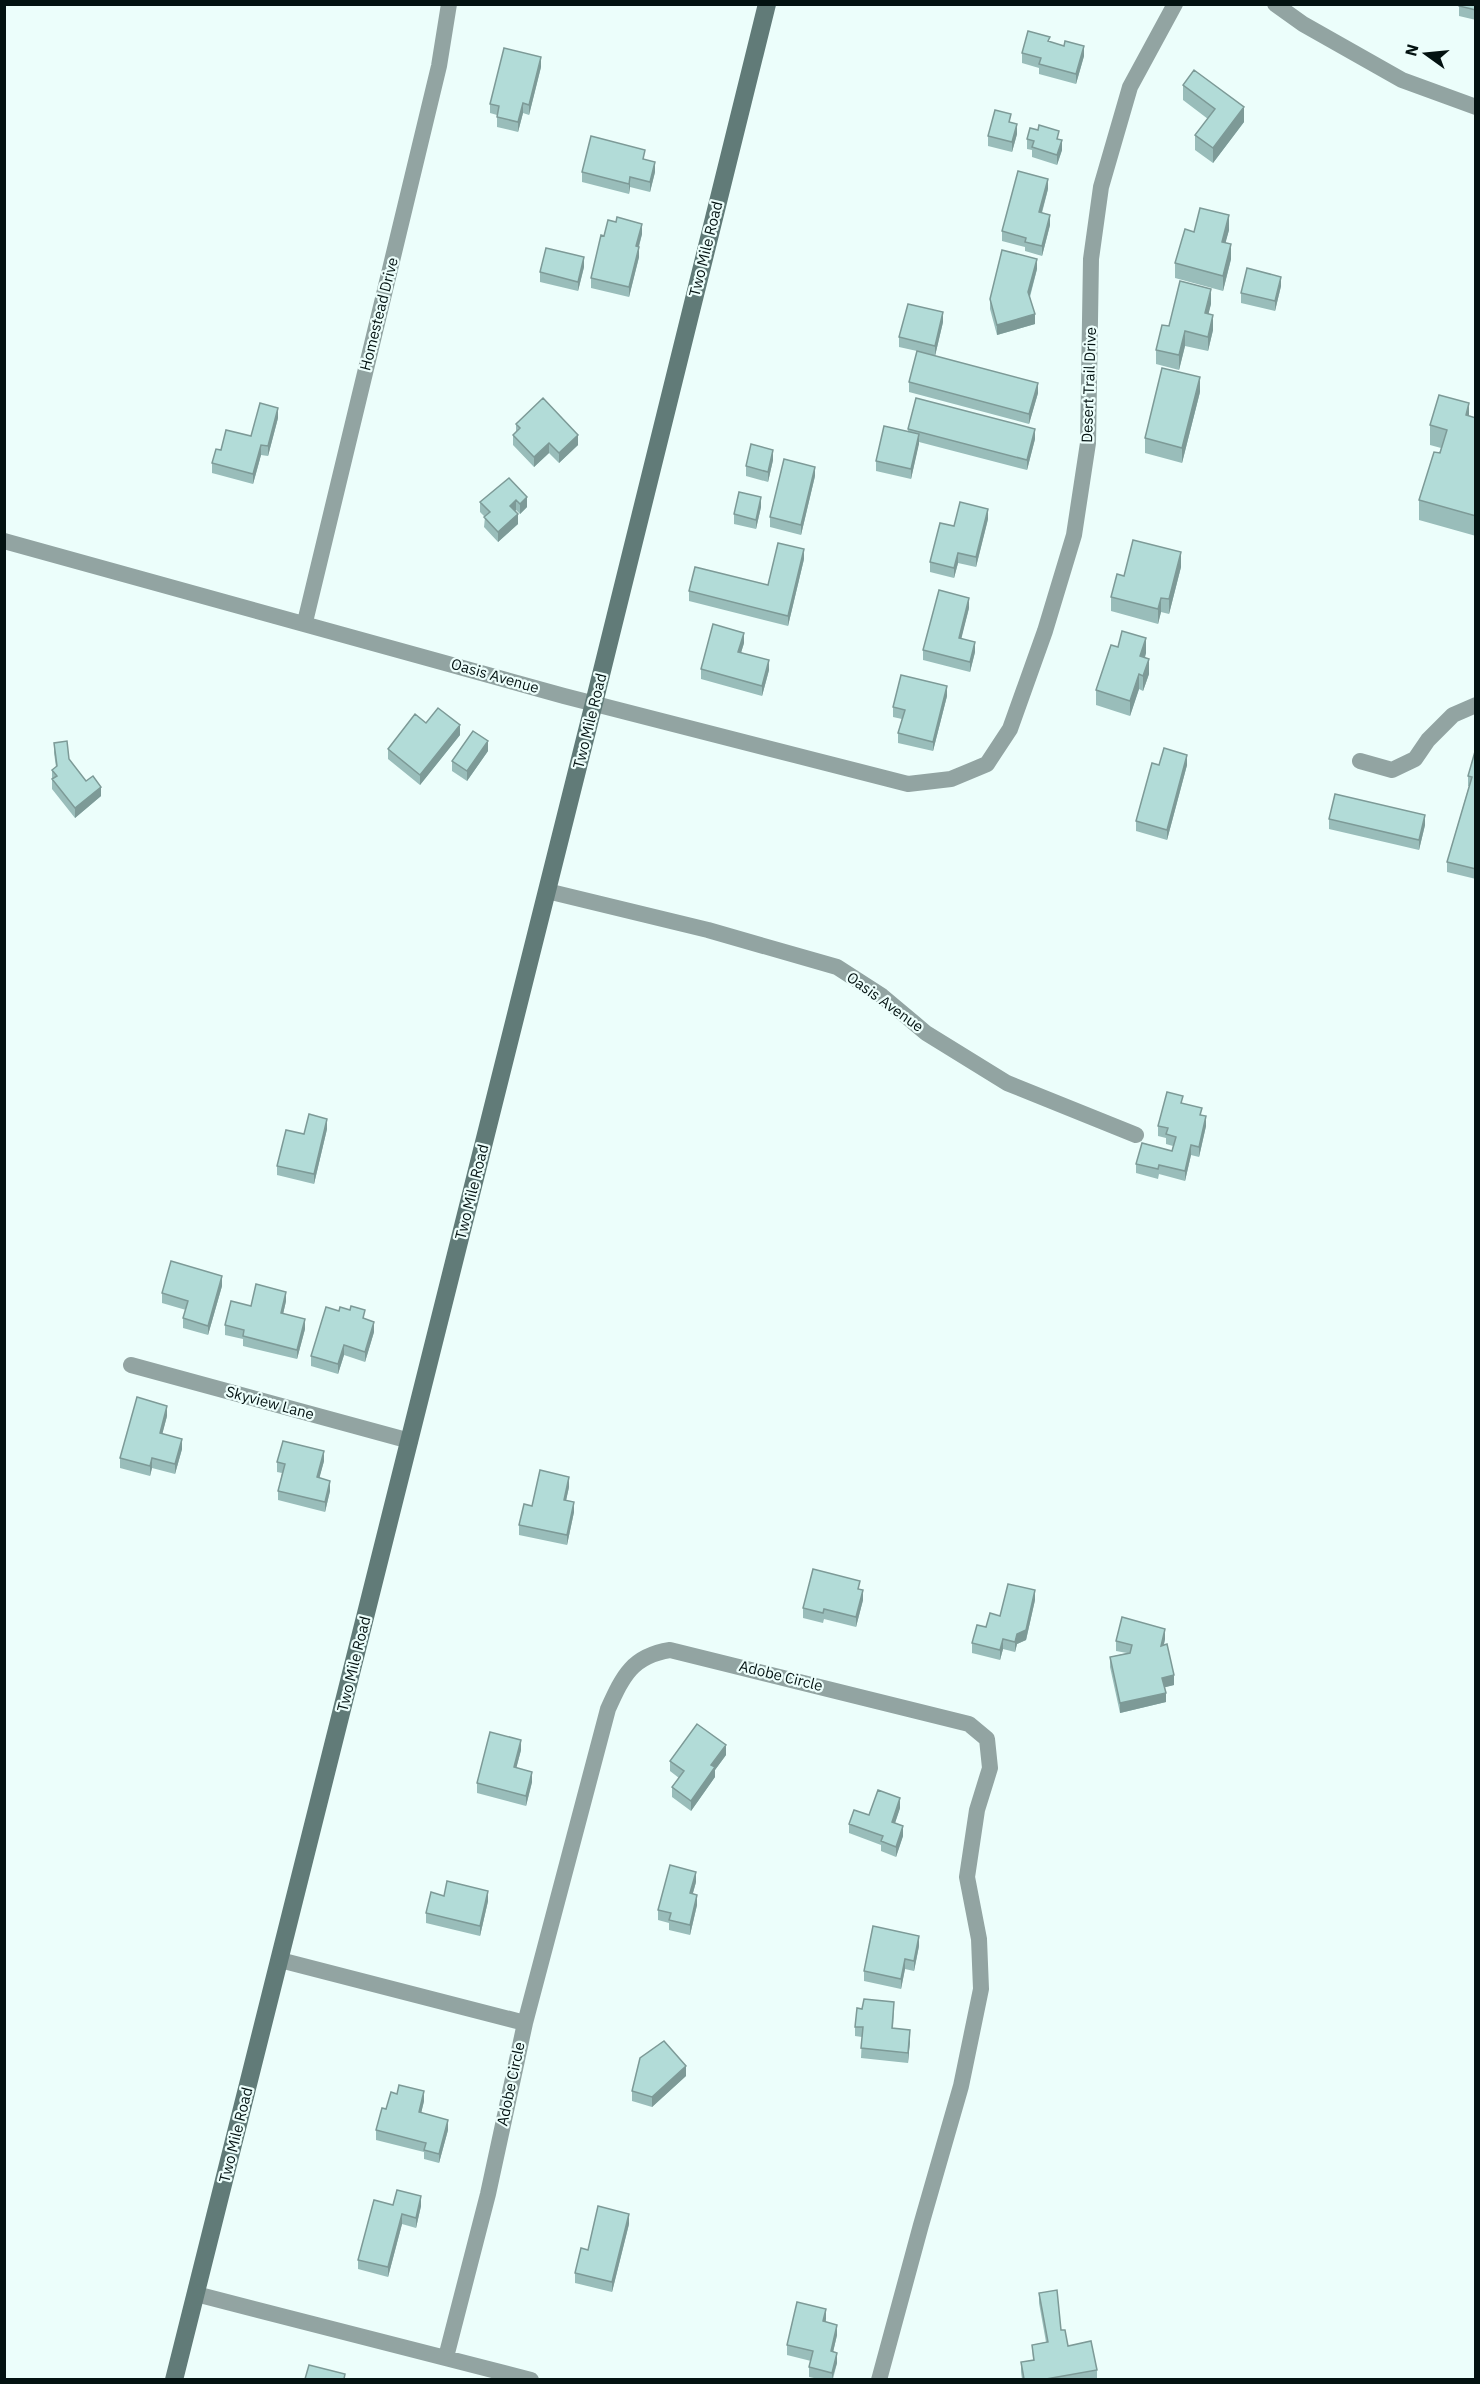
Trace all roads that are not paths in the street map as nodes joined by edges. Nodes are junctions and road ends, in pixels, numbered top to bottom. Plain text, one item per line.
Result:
1 (448, 4) edge
2 (767, 4) edge
3 (1175, 4) edge
4 (1275, 4) edge
5 (1476, 106) edge
6 (4, 541) edge
7 (305, 622) junction
8 (594, 703) junction
9 (1476, 705) edge
10 (1360, 761) dead end
11 (987, 764) joint
12 (547, 891) junction
13 (1136, 1135) dead end
14 (131, 1365) dead end
15 (410, 1441) junction
16 (280, 1960) junction
17 (525, 2023) junction
18 (196, 2294) junction
19 (446, 2357) junction
20 (174, 2379) edge
21 (531, 2379) edge
22 (879, 2379) edge

1 - 7 street, Homestead Drive
2 - 8 main road, Two Mile Road
3 - 11 street, Desert Trail Drive
4 - 5 street
6 - 7 street, Oasis Avenue
7 - 8 street, Oasis Avenue
8 - 11 street, Oasis Avenue
8 - 12 main road, Two Mile Road
9 - 10 street
12 - 13 street, Oasis Avenue
12 - 15 main road, Two Mile Road
14 - 15 street, Skyview Lane
15 - 16 main road, Two Mile Road
16 - 17 street
16 - 18 main road, Two Mile Road
17 - 19 street, Adobe Circle
17 - 22 street, Adobe Circle
18 - 19 street
18 - 20 main road, Two Mile Road
19 - 21 street

